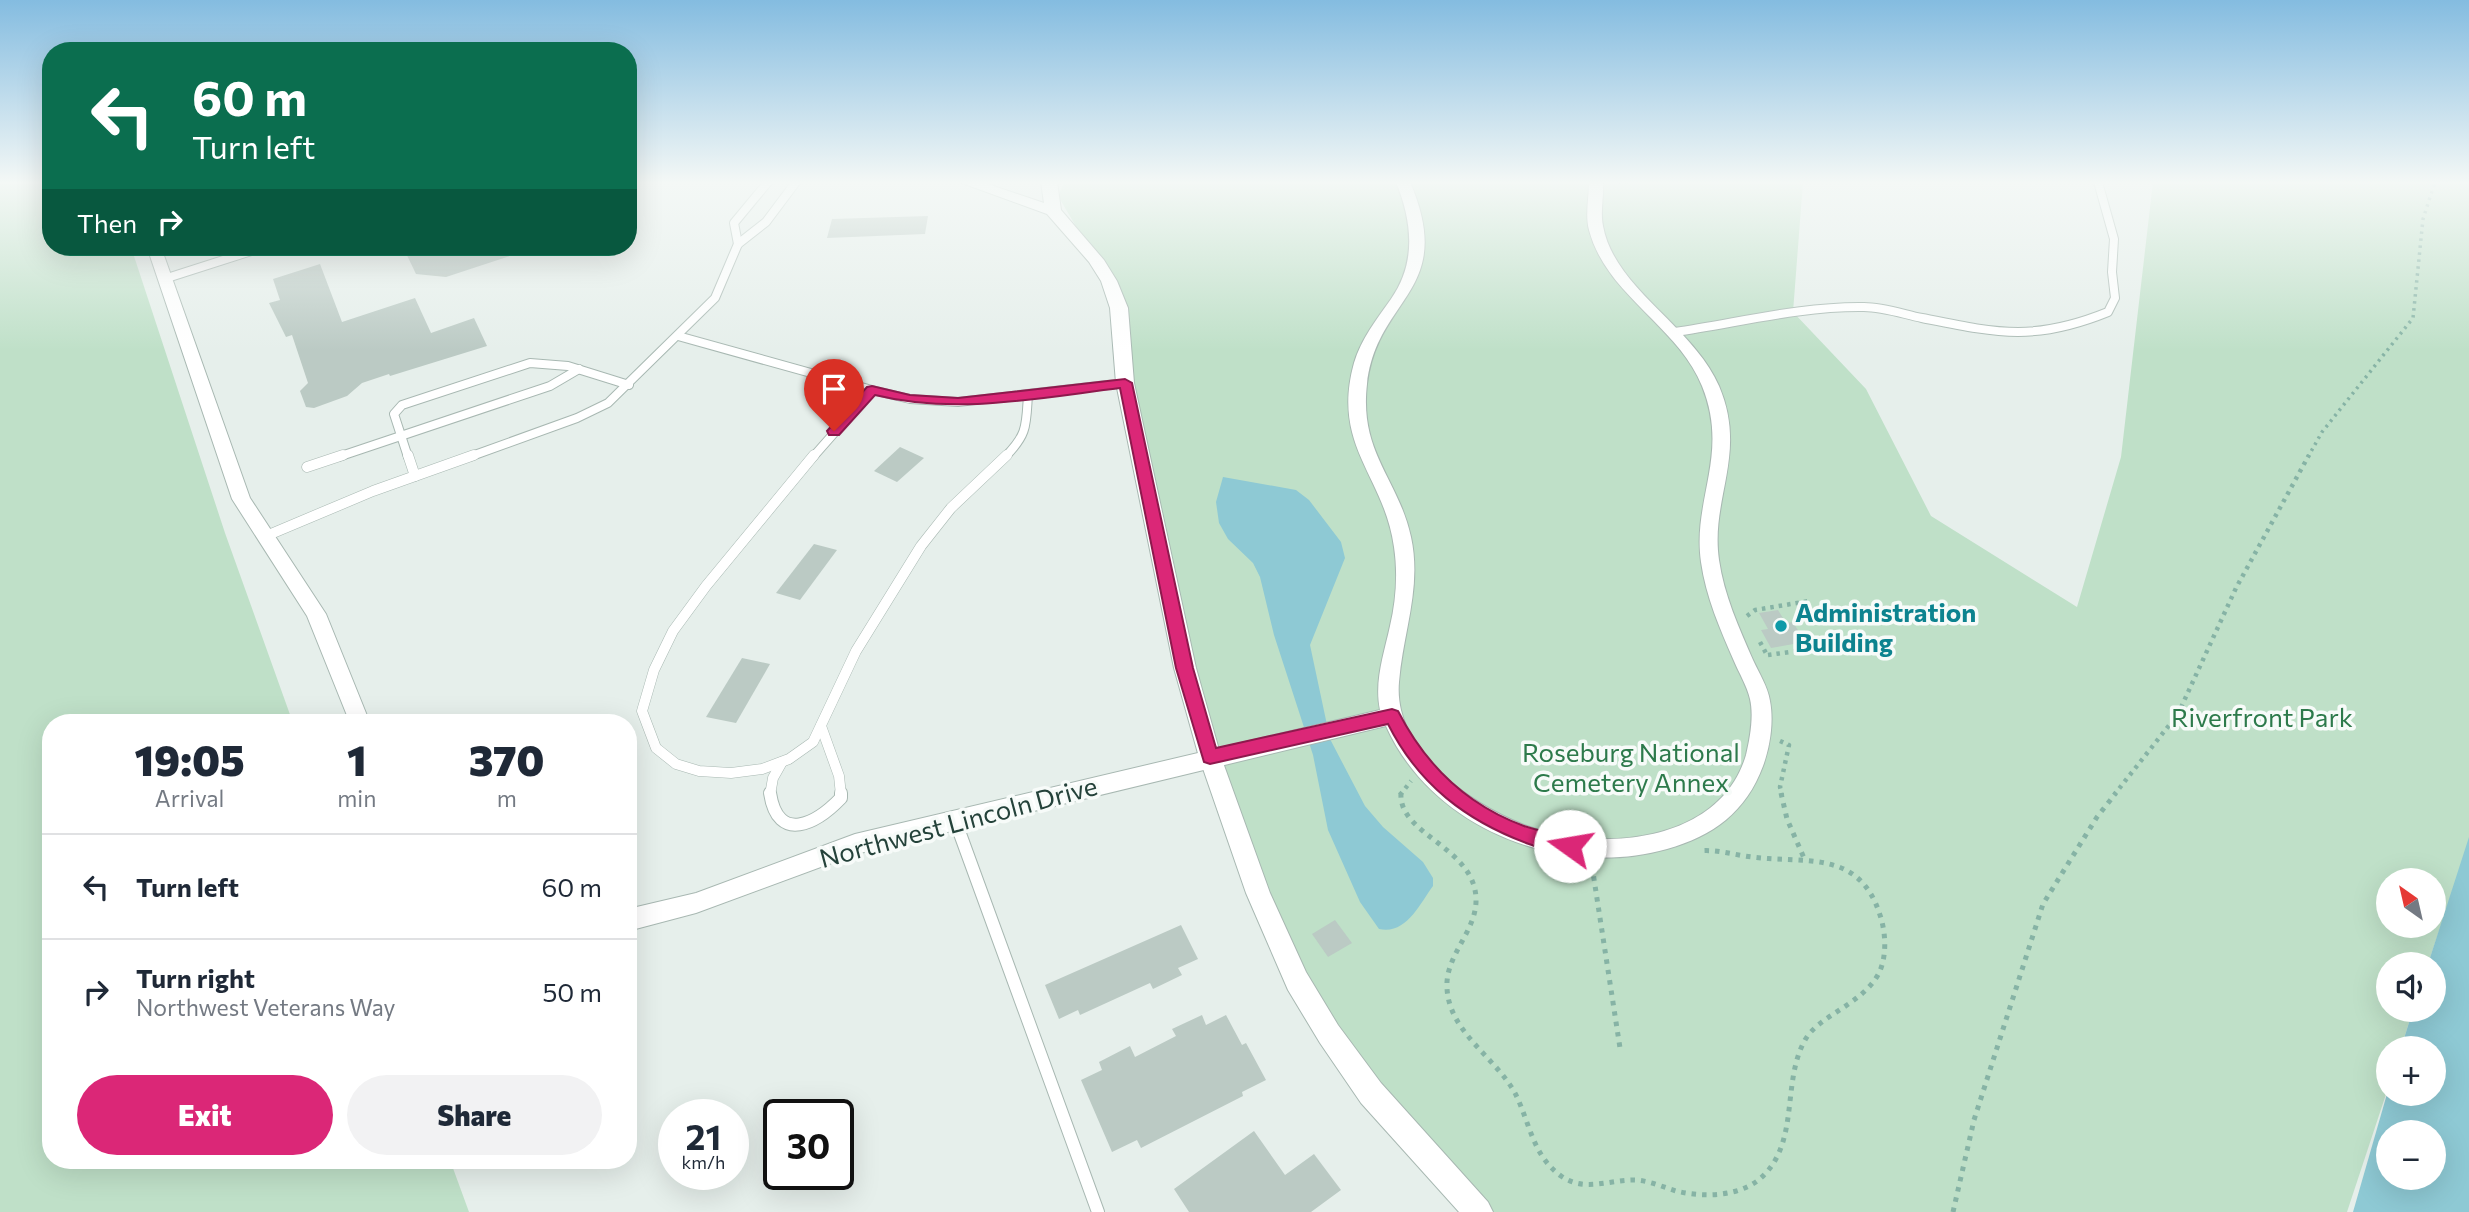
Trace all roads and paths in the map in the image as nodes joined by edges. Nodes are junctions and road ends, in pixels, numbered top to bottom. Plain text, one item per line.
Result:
1 (737, 239) edge
2 (745, 239) edge
3 (1077, 239) edge
4 (1418, 239) edge
5 (1599, 239) edge
6 (2114, 239) edge
7 (2421, 239) edge
8 (738, 244) junction
9 (157, 256) edge
10 (236, 256) edge
11 (164, 279) junction
12 (1675, 332) junction
13 (678, 336) junction
14 (579, 369) junction
15 (1125, 383) junction
16 (629, 385) junction
17 (872, 390) junction
18 (1028, 394) junction
19 (401, 436) junction
20 (307, 467) dead end
21 (415, 476) junction
22 (266, 536) junction
23 (1809, 601) dead end
24 (1748, 625) dead end
25 (1754, 632) dead end
26 (1841, 645) dead end
27 (1767, 654) junction
28 (1742, 658) junction
29 (356, 714) edge
30 (1392, 716) junction
31 (821, 726) junction
32 (1761, 733) junction
33 (1210, 757) junction
34 (782, 762) junction
35 (1426, 770) junction
36 (955, 819) junction
37 (1668, 839) junction
38 (1590, 849) junction
39 (1804, 858) junction
40 (637, 918) edge
41 (1620, 1048) dead end
42 (1098, 1212) edge
43 (1478, 1212) edge
44 (1953, 1212) edge

1 - 8 lane
2 - 8 lane
3 - 15 street
4 - 30 street
5 - 12 street
6 - 12 lane
7 - 44 path
8 - 13 lane
9 - 11 street
10 - 11 lane
11 - 22 street
12 - 28 street
13 - 16 lane
13 - 17 lane
14 - 16 lane
14 - 19 lane
14 - 19 lane
15 - 18 lane
15 - 33 street
16 - 21 lane
17 - 18 lane
17 - 34 lane
18 - 31 lane
19 - 20 lane
19 - 21 lane
21 - 22 lane
22 - 29 street
23 - 24 path
25 - 27 path
26 - 27 path
27 - 28 path
28 - 32 street
30 - 33 street, Northwest Lincoln Drive
30 - 35 street
31 - 34 lane
31 - 34 lane
32 - 37 street
32 - 39 path
33 - 36 street, Northwest Lincoln Drive
33 - 43 street
35 - 38 street
35 - 39 path
36 - 40 street, Northwest Lincoln Drive
36 - 42 lane
37 - 38 street
37 - 39 path
38 - 41 path

